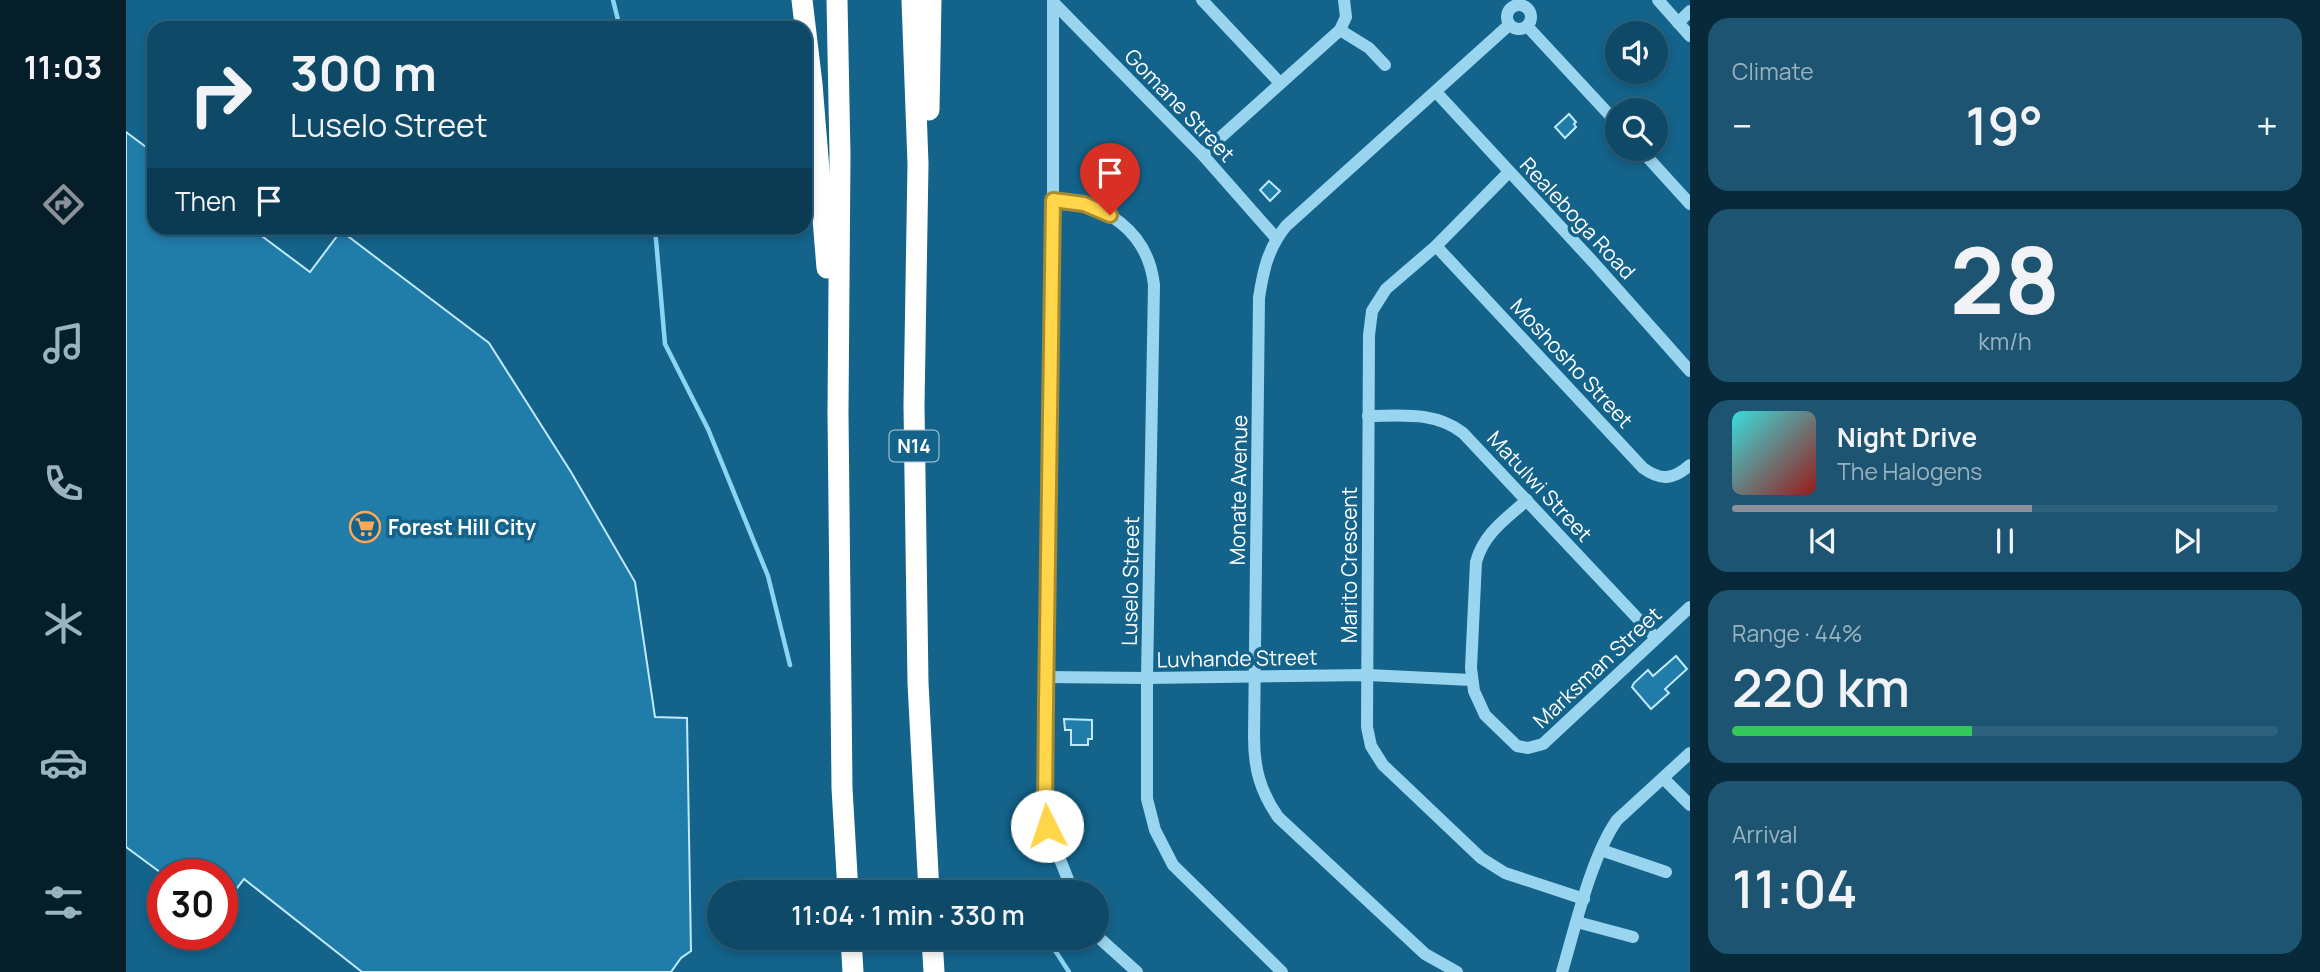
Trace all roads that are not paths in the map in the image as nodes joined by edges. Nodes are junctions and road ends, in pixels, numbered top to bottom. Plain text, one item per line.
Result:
1 (802, 0) edge
2 (837, 0) edge
3 (912, 0) edge
4 (931, 0) edge
5 (1202, 0) edge
6 (1344, 0) edge
7 (1658, 0) edge
8 (1053, 1) edge
9 (1506, 4) edge
10 (1532, 4) edge
11 (1690, 11) edge
12 (804, 21) edge
13 (1678, 23) junction
14 (1509, 25) junction
15 (1527, 26) junction
16 (1340, 30) junction
17 (1690, 36) edge
18 (1385, 65) dead end
19 (1280, 83) junction
20 (812, 89) edge
21 (1436, 92) junction
22 (1605, 110) edge
23 (1202, 154) junction
24 (1651, 161) edge
25 (918, 164) junction
26 (1509, 172) junction
27 (1053, 200) junction
28 (1690, 204) edge
29 (1276, 238) junction
30 (1436, 246) junction
31 (1690, 371) edge
32 (838, 413) junction
33 (1368, 416) junction
34 (1690, 465) edge
35 (1527, 500) junction
36 (1690, 607) edge
37 (1656, 638) junction
38 (1368, 675) junction
39 (1255, 676) junction
40 (1046, 677) junction
41 (1147, 678) junction
42 (1471, 680) junction
43 (1690, 753) edge
44 (1662, 778) junction
45 (1690, 806) edge
46 (1601, 850) junction
47 (1666, 873) dead end
48 (847, 880) edge
49 (928, 880) edge
50 (1068, 880) edge
51 (1584, 899) junction
52 (1577, 922) junction
53 (1633, 937) dead end
54 (1109, 947) edge
55 (852, 950) edge
56 (933, 950) edge
57 (853, 972) edge
58 (934, 972) edge
59 (1137, 972) edge
60 (1282, 972) edge
61 (1457, 972) edge
62 (1562, 972) edge

1 - 12 highway
2 - 32 highway
3 - 25 highway, N14
4 - 25 highway
5 - 19 street
6 - 16 street
7 - 13 street
8 - 23 street, Gomane Street
8 - 27 street
9 - 10 street
9 - 14 street
10 - 15 street
11 - 13 street
13 - 17 street
14 - 15 street
14 - 21 street, Monate Avenue
15 - 22 street
16 - 18 street
16 - 19 street
19 - 23 street
20 - 32 highway
21 - 26 street, Realeboga Road
21 - 29 street, Monate Avenue
23 - 29 street, Gomane Street
24 - 28 street
25 - 49 highway, N14
26 - 30 street, Marito Crescent
26 - 31 street, Realeboga Road
27 - 40 street
27 - 41 street, Luselo Street
29 - 39 street, Monate Avenue
30 - 33 street, Marito Crescent
30 - 34 street, Moshosho Street
32 - 48 highway
33 - 35 street, Matulwi Street
33 - 38 street, Marito Crescent
35 - 37 street, Matulwi Street
35 - 42 street, Marksman Street
36 - 37 street, Marksman Street
37 - 42 street, Marksman Street
38 - 39 street, Luvhande Street
38 - 42 street, Luvhande Street
38 - 51 street, Marito Crescent
39 - 41 street, Luvhande Street
39 - 61 street, Monate Avenue
40 - 41 street, Luvhande Street
40 - 50 street
41 - 60 street, Luselo Street
43 - 44 street
44 - 45 street
44 - 46 street
46 - 47 street
46 - 51 street
51 - 52 street
52 - 53 street
52 - 62 street
54 - 59 street
55 - 57 highway
56 - 58 highway

